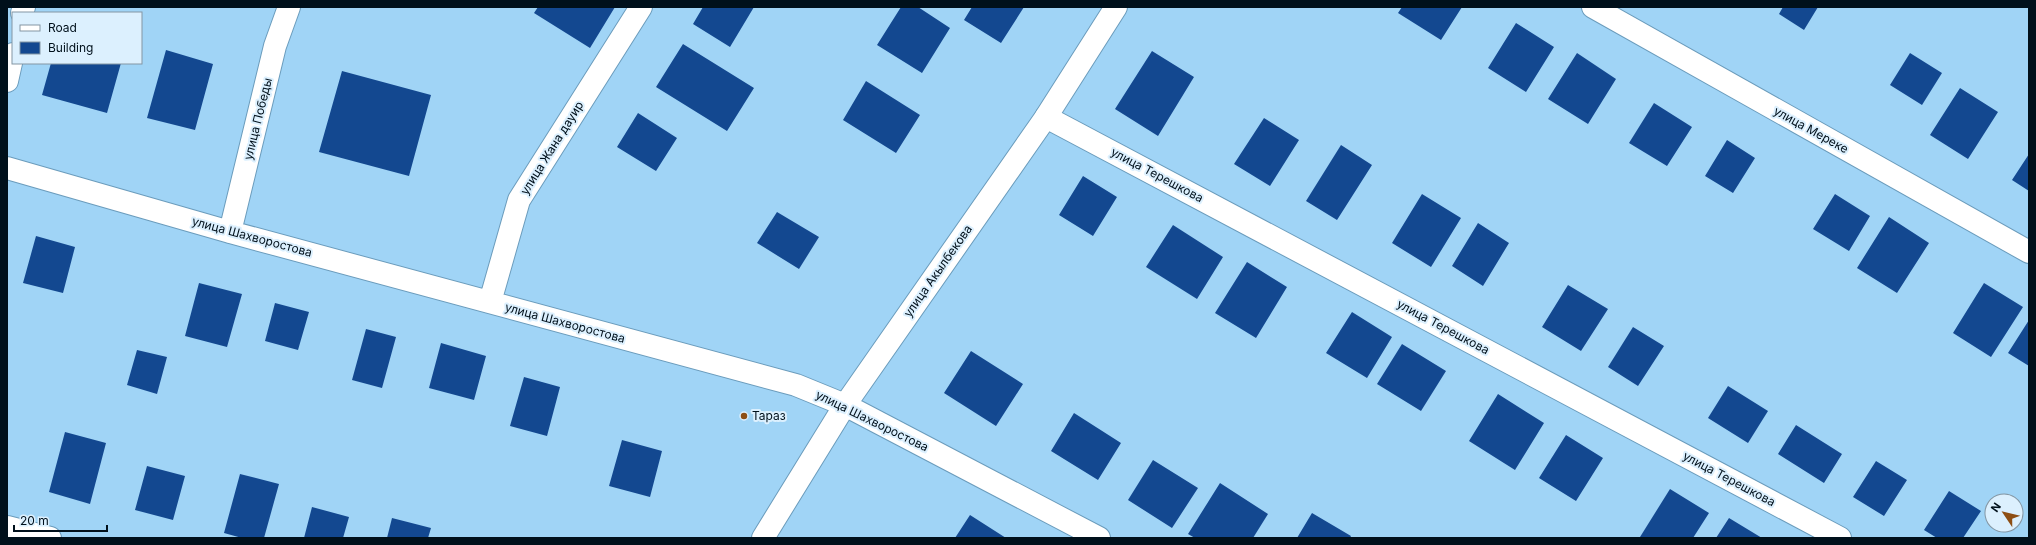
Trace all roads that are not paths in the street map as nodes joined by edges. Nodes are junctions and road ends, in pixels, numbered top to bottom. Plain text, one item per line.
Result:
1 (289, 7) edge
2 (641, 7) edge
3 (1116, 7) edge
4 (1593, 7) edge
5 (12, 58) edge
6 (7, 81) edge
7 (1046, 117) junction
8 (7, 168) edge
9 (230, 232) junction
10 (2029, 252) edge
11 (490, 302) junction
12 (845, 405) junction
13 (7, 526) edge
14 (50, 538) edge
15 (763, 538) edge
16 (1099, 538) edge
17 (1840, 538) edge

1 - 9 street, улица Победы
2 - 11 street, улица Жана дауир
3 - 7 street, улица Акылбекова
4 - 10 street, улица Мереке
5 - 6 street
7 - 12 street, улица Акылбекова
7 - 17 street, улица Терешкова
8 - 9 street, улица Шахворостова
9 - 11 street, улица Шахворостова
11 - 12 street, улица Шахворостова
12 - 15 street, улица Акылбекова
12 - 16 street, улица Шахворостова
13 - 14 street

